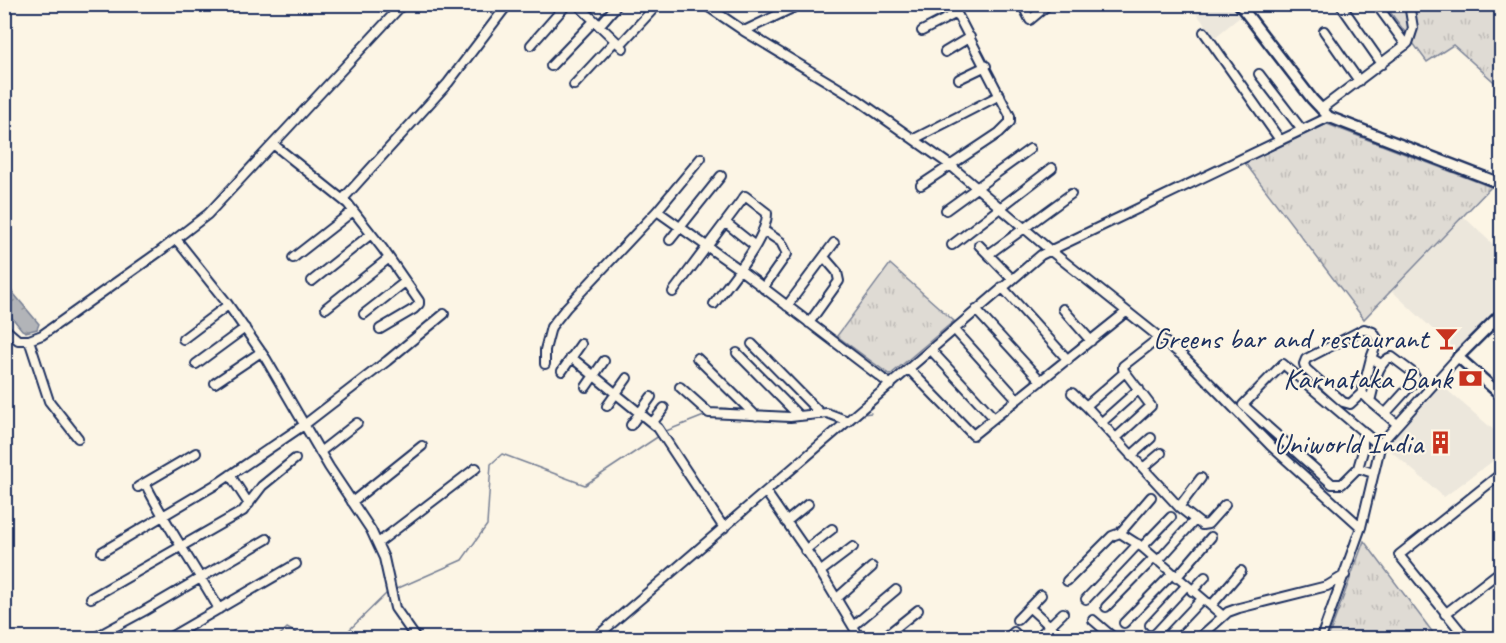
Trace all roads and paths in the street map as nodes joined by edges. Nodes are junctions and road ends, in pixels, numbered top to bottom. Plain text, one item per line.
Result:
1 (403, 4) edge
2 (508, 4) edge
3 (567, 4) edge
4 (577, 4) edge
5 (618, 4) edge
6 (658, 4) edge
7 (704, 4) edge
8 (801, 4) edge
9 (952, 4) edge
10 (1022, 4) edge
11 (1049, 4) edge
12 (1239, 4) edge
13 (1340, 4) edge
14 (1376, 4) edge
15 (1409, 4) edge
16 (957, 13) junction
17 (596, 23) junction
18 (744, 31) junction
19 (922, 31) dead end
20 (1324, 31) dead end
21 (1204, 32) dead end
22 (970, 37) junction
23 (531, 45) dead end
24 (619, 45) junction
25 (1406, 45) junction
26 (945, 52) dead end
27 (1382, 64) junction
28 (551, 66) dead end
29 (986, 66) junction
30 (1259, 74) dead end
31 (958, 79) dead end
32 (1359, 81) junction
33 (574, 85) dead end
34 (1000, 95) junction
35 (1322, 109) junction
36 (1329, 117) junction
37 (1302, 130) junction
38 (914, 140) junction
39 (1280, 140) junction
40 (273, 144) junction
41 (1030, 149) dead end
42 (700, 158) dead end
43 (950, 165) junction
44 (1052, 168) dead end
45 (722, 176) dead end
46 (1502, 184) edge
47 (921, 185) dead end
48 (977, 188) junction
49 (1071, 194) dead end
50 (343, 199) junction
51 (999, 208) junction
52 (946, 210) dead end
53 (353, 211) junction
54 (657, 211) junction
55 (726, 223) junction
56 (679, 228) junction
57 (1024, 228) junction
58 (763, 230) junction
59 (371, 234) junction
60 (176, 239) junction
61 (670, 240) dead end
62 (834, 243) dead end
63 (952, 245) dead end
64 (979, 245) dead end
65 (755, 246) junction
66 (707, 248) junction
67 (1051, 251) junction
68 (989, 254) junction
69 (824, 257) junction
70 (293, 258) dead end
71 (389, 258) junction
72 (739, 269) junction
73 (1012, 279) junction
74 (312, 281) dead end
75 (405, 282) junction
76 (1002, 287) junction
77 (763, 288) junction
78 (674, 292) dead end
79 (714, 304) dead end
80 (228, 305) junction
81 (787, 306) junction
82 (326, 308) dead end
83 (1063, 309) dead end
84 (976, 310) junction
85 (1126, 312) junction
86 (1502, 313) edge
87 (444, 314) dead end
88 (364, 315) dead end
89 (809, 323) junction
90 (4, 328) edge
91 (245, 328) junction
92 (380, 329) dead end
93 (954, 329) junction
94 (1159, 338) junction
95 (183, 339) dead end
96 (29, 340) junction
97 (1091, 341) junction
98 (582, 344) dead end
99 (752, 344) dead end
100 (931, 350) junction
101 (261, 352) junction
102 (737, 353) dead end
103 (572, 357) junction
104 (1458, 357) junction
105 (697, 358) dead end
106 (1371, 358) junction
107 (1068, 360) junction
108 (604, 361) dead end
109 (195, 364) dead end
110 (545, 364) dead end
111 (1381, 364) junction
112 (909, 369) junction
113 (562, 371) dead end
114 (1125, 372) junction
115 (594, 374) junction
116 (627, 378) dead end
117 (1041, 381) junction
118 (215, 383) dead end
119 (891, 384) junction
120 (586, 387) dead end
121 (680, 387) dead end
122 (1139, 389) junction
123 (616, 392) junction
124 (1072, 393) dead end
125 (1362, 393) junction
126 (1502, 396) edge
127 (651, 397) dead end
128 (1017, 399) junction
129 (1370, 401) junction
130 (607, 406) dead end
131 (1086, 406) junction
132 (664, 408) dead end
133 (639, 411) junction
134 (1388, 411) junction
135 (819, 414) junction
136 (798, 415) junction
137 (756, 416) junction
138 (994, 418) junction
139 (848, 421) junction
140 (1400, 421) junction
141 (653, 422) junction
142 (357, 423) dead end
143 (1101, 423) junction
144 (304, 425) junction
145 (631, 425) dead end
146 (1363, 432) junction
147 (78, 438) dead end
148 (1151, 438) dead end
149 (1115, 439) junction
150 (1381, 442) junction
151 (422, 446) dead end
152 (320, 452) junction
153 (196, 453) dead end
154 (1161, 453) dead end
155 (1131, 456) junction
156 (295, 459) dead end
157 (476, 468) dead end
158 (1143, 468) junction
159 (1358, 468) junction
160 (1373, 473) junction
161 (1502, 473) edge
162 (230, 475) junction
163 (1201, 478) dead end
164 (766, 492) junction
165 (1151, 497) dead end
166 (352, 502) junction
167 (249, 504) junction
168 (808, 504) dead end
169 (1225, 505) dead end
170 (1179, 507) junction
171 (162, 517) junction
172 (1171, 517) dead end
173 (1195, 520) junction
174 (786, 522) junction
175 (1361, 527) junction
176 (724, 528) junction
177 (832, 529) dead end
178 (1120, 533) junction
179 (1211, 537) dead end
180 (267, 539) dead end
181 (378, 543) junction
182 (1140, 546) junction
183 (853, 547) dead end
184 (181, 548) junction
185 (806, 550) junction
186 (102, 552) dead end
187 (1156, 560) junction
188 (296, 564) dead end
189 (872, 567) dead end
190 (1502, 570) edge
191 (1241, 571) dead end
192 (820, 572) junction
193 (1345, 575) junction
194 (1174, 576) junction
195 (201, 577) junction
196 (1205, 577) dead end
197 (1067, 581) dead end
198 (1189, 589) junction
199 (896, 590) dead end
200 (1041, 595) dead end
201 (91, 598) dead end
202 (836, 598) junction
203 (1086, 599) dead end
204 (1202, 599) junction
205 (1211, 606) junction
206 (1029, 607) junction
207 (1106, 607) dead end
208 (219, 609) junction
209 (918, 610) dead end
210 (1063, 613) dead end
211 (1446, 614) junction
212 (1223, 616) junction
213 (1017, 620) dead end
214 (1093, 620) dead end
215 (1124, 623) dead end
216 (853, 626) junction
217 (1050, 626) junction
218 (1150, 626) dead end
219 (96, 636) dead end
220 (172, 636) dead end
221 (1167, 636) dead end
222 (416, 639) edge
223 (595, 639) edge
224 (860, 639) edge
225 (883, 639) edge
226 (1007, 639) edge
227 (1020, 639) edge
228 (1037, 639) edge
229 (1063, 639) edge
230 (1114, 639) edge
231 (1199, 639) edge
232 (1321, 639) edge
233 (1466, 639) edge

1 - 40 street
2 - 50 street
3 - 23 street
4 - 17 street
5 - 17 street
6 - 24 street
7 - 18 street
8 - 18 street
9 - 16 street
10 - 11 street
12 - 35 main road
13 - 27 street
14 - 25 street
15 - 25 street
16 - 19 street
16 - 22 street
17 - 24 street
17 - 28 street
18 - 38 street
20 - 32 street
21 - 39 street
22 - 26 street
22 - 29 street
24 - 33 street
25 - 27 street
27 - 32 street
29 - 31 street
29 - 34 street
30 - 37 street
32 - 35 street
34 - 38 street
34 - 43 street
35 - 36 main road
36 - 37 street
36 - 46 main road
37 - 39 street
38 - 43 street
39 - 67 street
40 - 50 street
40 - 60 street
41 - 48 street
42 - 54 street
43 - 47 street
43 - 48 street
44 - 51 street
45 - 56 street
48 - 51 street
48 - 52 street
49 - 57 street
50 - 53 street
51 - 57 street
51 - 63 street
53 - 59 street
53 - 70 street
54 - 56 street
54 - 110 street
55 - 58 street
55 - 65 street
55 - 66 street
56 - 61 street
56 - 66 street
57 - 67 street
57 - 68 street
58 - 65 street
58 - 77 street
59 - 71 street
59 - 74 street
60 - 80 street
60 - 96 street
62 - 69 street
64 - 68 street
65 - 72 street
66 - 72 street
66 - 78 street
67 - 73 street
67 - 85 street
68 - 73 street
69 - 81 street
69 - 89 street
71 - 75 street
71 - 82 street
72 - 77 street
72 - 79 street
73 - 76 street
75 - 88 street
75 - 92 street
76 - 84 street
76 - 107 street
77 - 81 street
80 - 91 street
80 - 95 street
81 - 89 street
83 - 97 street
84 - 93 street
84 - 117 street
85 - 94 street
85 - 97 street
86 - 104 main road
87 - 144 street
89 - 119 street
90 - 96 street
91 - 101 street
91 - 109 street
93 - 100 street
93 - 128 street
94 - 114 street
94 - 175 street
96 - 147 street
97 - 107 street
98 - 103 street
99 - 135 street
100 - 112 street
100 - 138 street
101 - 118 street
101 - 144 street
102 - 136 street
103 - 113 street
103 - 115 street
104 - 126 main road
104 - 140 street
105 - 137 street
106 - 111 street
106 - 125 street
106 - 125 street
107 - 117 street
108 - 115 street
111 - 129 street
111 - 134 street
112 - 119 street
112 - 138 street
114 - 122 street
114 - 131 street
115 - 120 street
115 - 123 street
116 - 123 street
117 - 128 street
119 - 139 street
121 - 137 street
122 - 143 street
122 - 149 street
123 - 130 street
123 - 133 street
124 - 131 street
125 - 129 street
127 - 133 street
128 - 138 street
129 - 134 street
131 - 143 street
132 - 141 street
133 - 141 street
133 - 145 street
134 - 140 street
135 - 136 street
135 - 139 street
136 - 137 street
139 - 164 street
140 - 150 street
141 - 176 street
142 - 152 street
143 - 149 street
144 - 152 street
144 - 162 street
146 - 150 street
146 - 159 street
146 - 159 street
148 - 155 street
149 - 155 street
150 - 160 street
151 - 166 street
152 - 166 street
153 - 171 street
154 - 158 street
155 - 158 street
156 - 167 street
157 - 181 street
158 - 170 street
159 - 160 street
160 - 175 street
161 - 211 street
162 - 167 street
162 - 171 street
163 - 170 street
164 - 174 street
164 - 176 street
165 - 178 street
166 - 181 street
167 - 184 street
168 - 174 street
169 - 173 street
170 - 173 street
171 - 184 street
171 - 186 street
172 - 182 street
173 - 187 street
174 - 185 street
175 - 193 street
176 - 223 street
177 - 185 street
178 - 182 street
178 - 197 street
179 - 194 street
180 - 195 street
181 - 222 street
182 - 187 street
182 - 203 street
183 - 192 street
184 - 195 street
184 - 201 street
185 - 192 street
187 - 194 street
187 - 207 street
188 - 208 street
189 - 202 street
190 - 211 street
191 - 205 street
192 - 202 street
193 - 212 street
193 - 232 street
194 - 198 street
194 - 215 street
195 - 208 street
195 - 219 street
196 - 198 street
198 - 204 street
198 - 218 street
199 - 216 street
200 - 206 street
202 - 216 street
204 - 205 street
204 - 221 street
205 - 212 street
206 - 213 street
206 - 217 street
208 - 220 street
209 - 225 street
210 - 217 street
211 - 233 street
212 - 231 street
214 - 230 street
216 - 224 street
217 - 228 street
217 - 229 street
226 - 227 street

